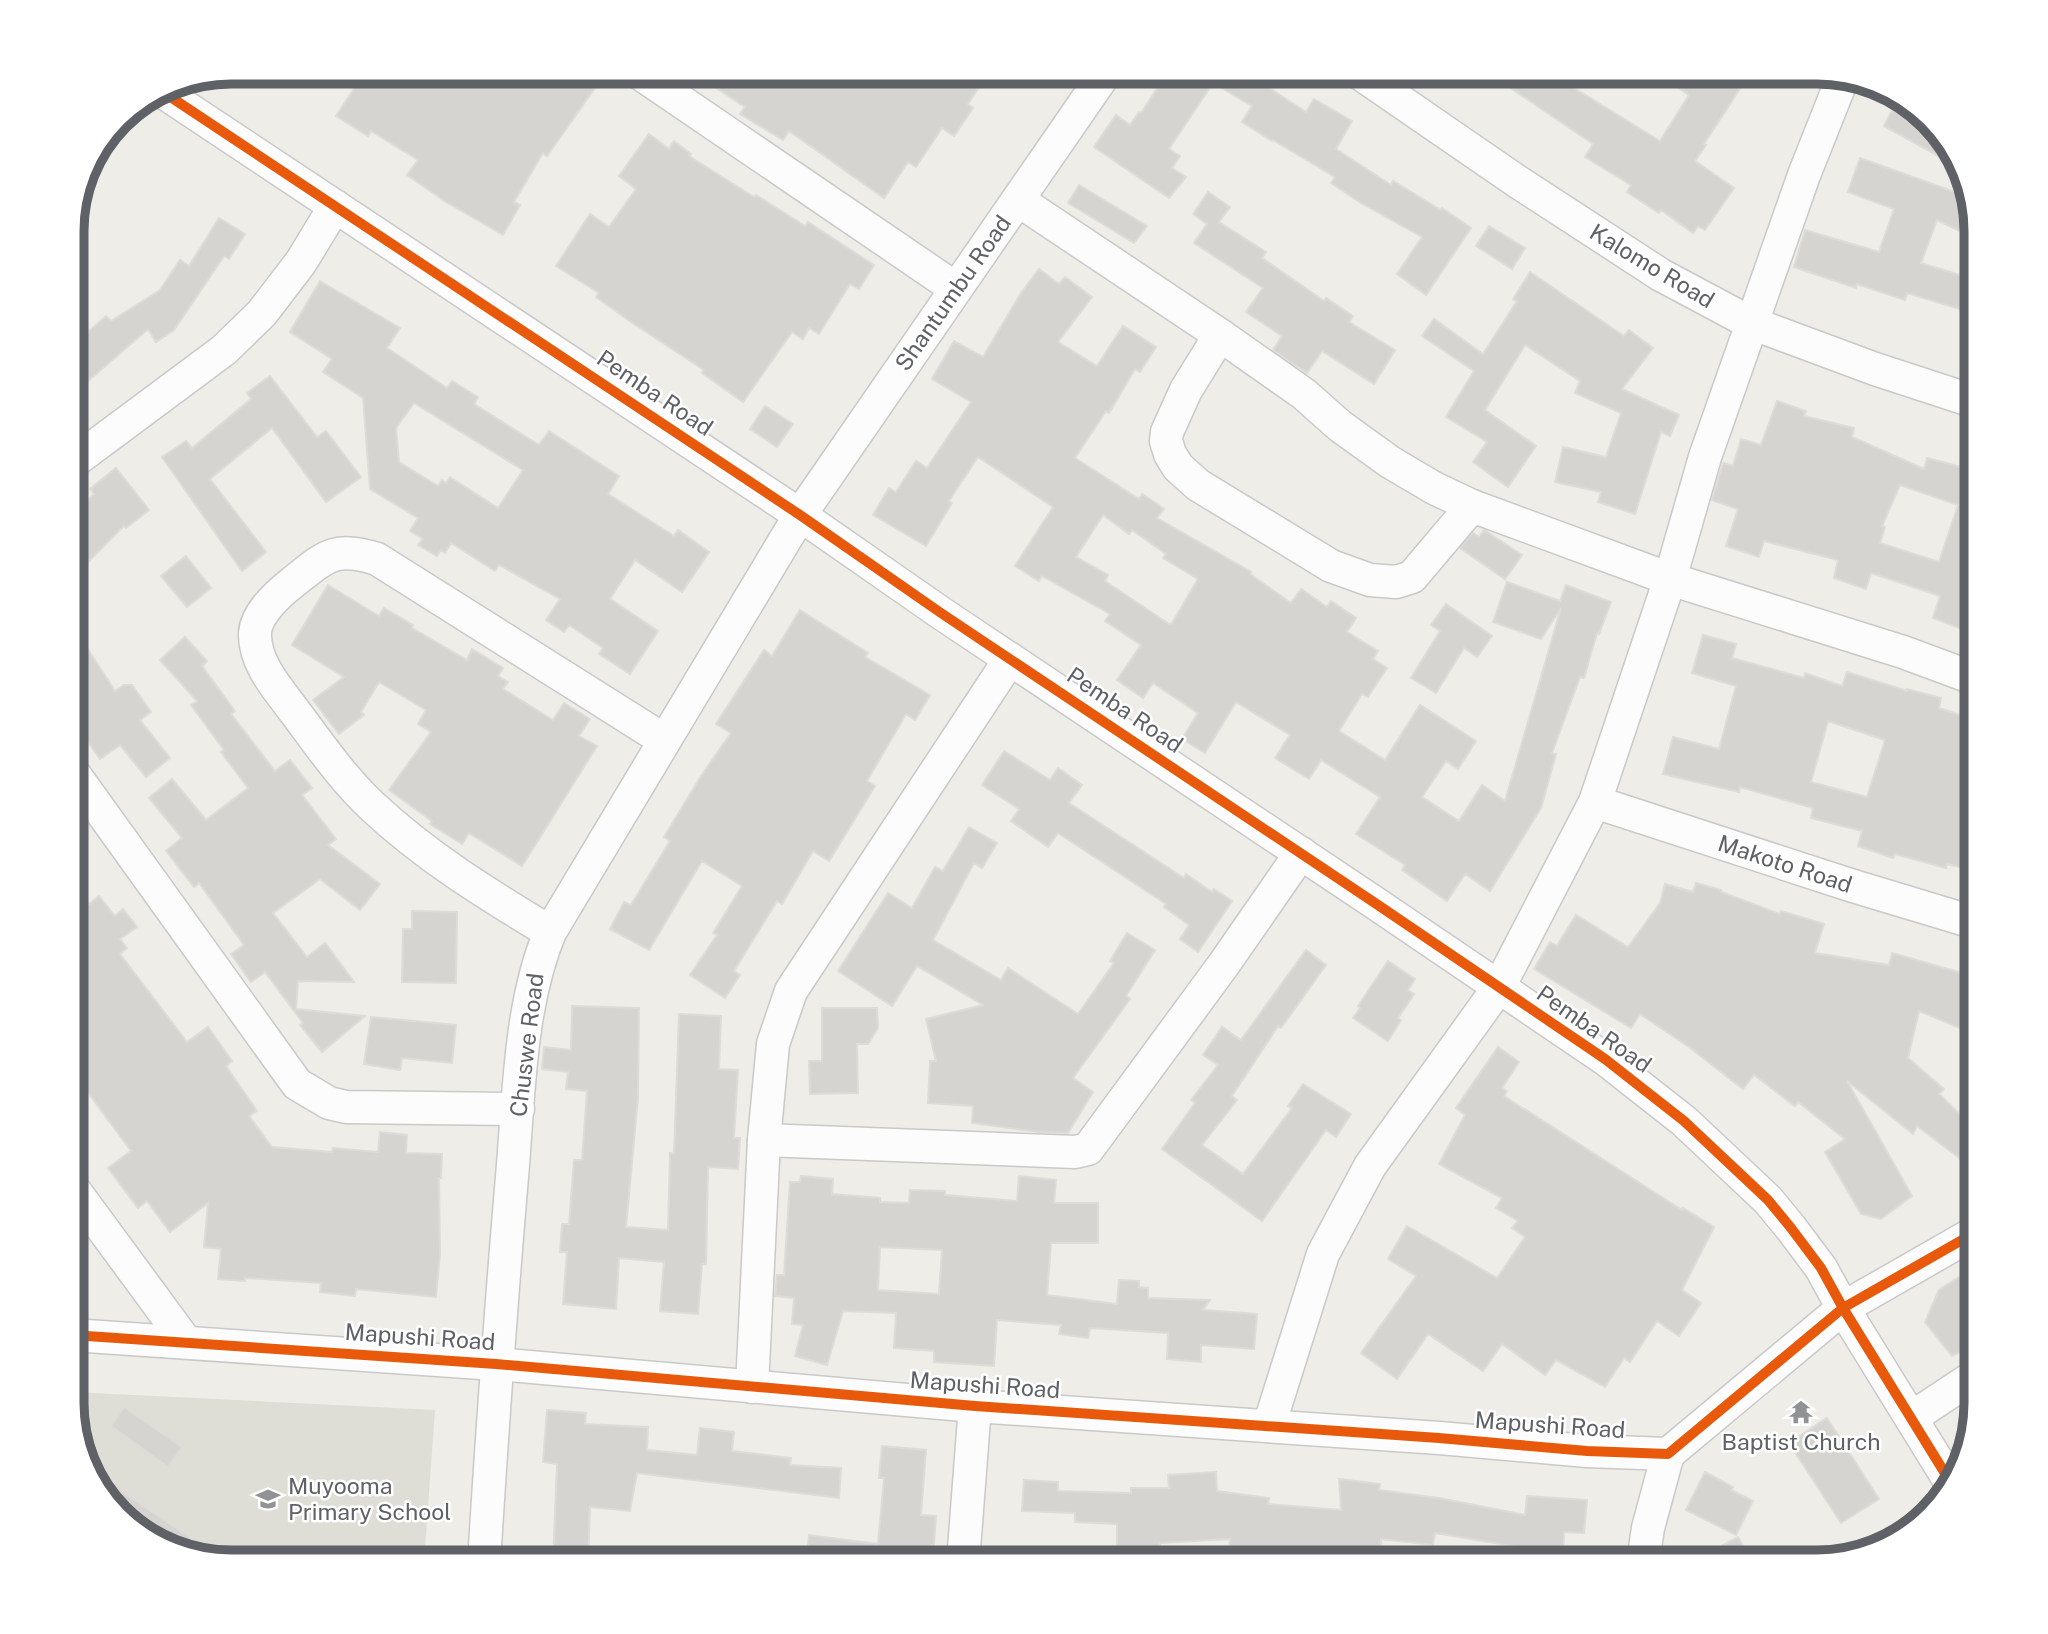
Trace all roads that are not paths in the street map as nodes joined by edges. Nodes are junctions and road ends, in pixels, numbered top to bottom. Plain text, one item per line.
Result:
1 (656, 84) edge
2 (1094, 84) edge
3 (1375, 84) edge
4 (1839, 85) edge
5 (171, 97) edge
6 (1018, 200) junction
7 (335, 205) junction
8 (955, 288) junction
9 (1751, 323) junction
10 (1220, 335) junction
11 (1964, 398) edge
12 (84, 454) edge
13 (1472, 506) junction
14 (800, 515) junction
15 (1670, 579) junction
16 (1010, 659) junction
17 (1964, 675) edge
18 (664, 740) junction
19 (84, 788) edge
20 (1595, 802) junction
21 (1301, 853) junction
22 (1964, 919) edge
23 (550, 932) junction
24 (1499, 987) junction
25 (518, 1109) junction
26 (764, 1140) junction
27 (84, 1202) edge
28 (1964, 1239) edge
29 (1843, 1308) junction
30 (84, 1336) edge
31 (186, 1342) junction
32 (496, 1364) junction
33 (1964, 1383) edge
34 (752, 1387) junction
35 (975, 1406) junction
36 (1911, 1419) junction
37 (1269, 1426) junction
38 (1668, 1454) junction
39 (1946, 1474) edge
40 (485, 1550) edge
41 (964, 1550) edge
42 (1645, 1550) edge

1 - 8 street
2 - 6 street, Shantumbu Road
3 - 9 street, Kalomo Road
4 - 9 street
5 - 7 street, Pemba Road
6 - 8 street, Shantumbu Road
6 - 10 street
7 - 12 street
7 - 14 street, Pemba Road
8 - 14 street, Shantumbu Road
9 - 11 street, Kalomo Road
9 - 15 street
10 - 13 street
10 - 13 street
13 - 15 street
14 - 16 street, Pemba Road
14 - 18 street, Chuswe Road
15 - 17 street
15 - 20 street
16 - 21 street, Pemba Road
16 - 26 street
18 - 23 street, Chuswe Road
18 - 23 street
19 - 25 street
20 - 22 street, Makoto Road
20 - 24 street
21 - 24 street, Pemba Road
21 - 26 street
23 - 25 street, Chuswe Road
24 - 29 street, Pemba Road
24 - 37 street
25 - 32 street, Chuswe Road
26 - 34 street
27 - 31 street
28 - 29 street
29 - 36 street, Pemba Road
29 - 38 street
30 - 31 street, Mapushi Road
31 - 32 street, Mapushi Road
32 - 34 street, Mapushi Road
32 - 40 street, Chuswe Road
33 - 36 street
34 - 35 street, Mapushi Road
35 - 37 street, Mapushi Road
35 - 41 street
36 - 39 street, Pemba Road
37 - 38 street, Mapushi Road
38 - 42 street

